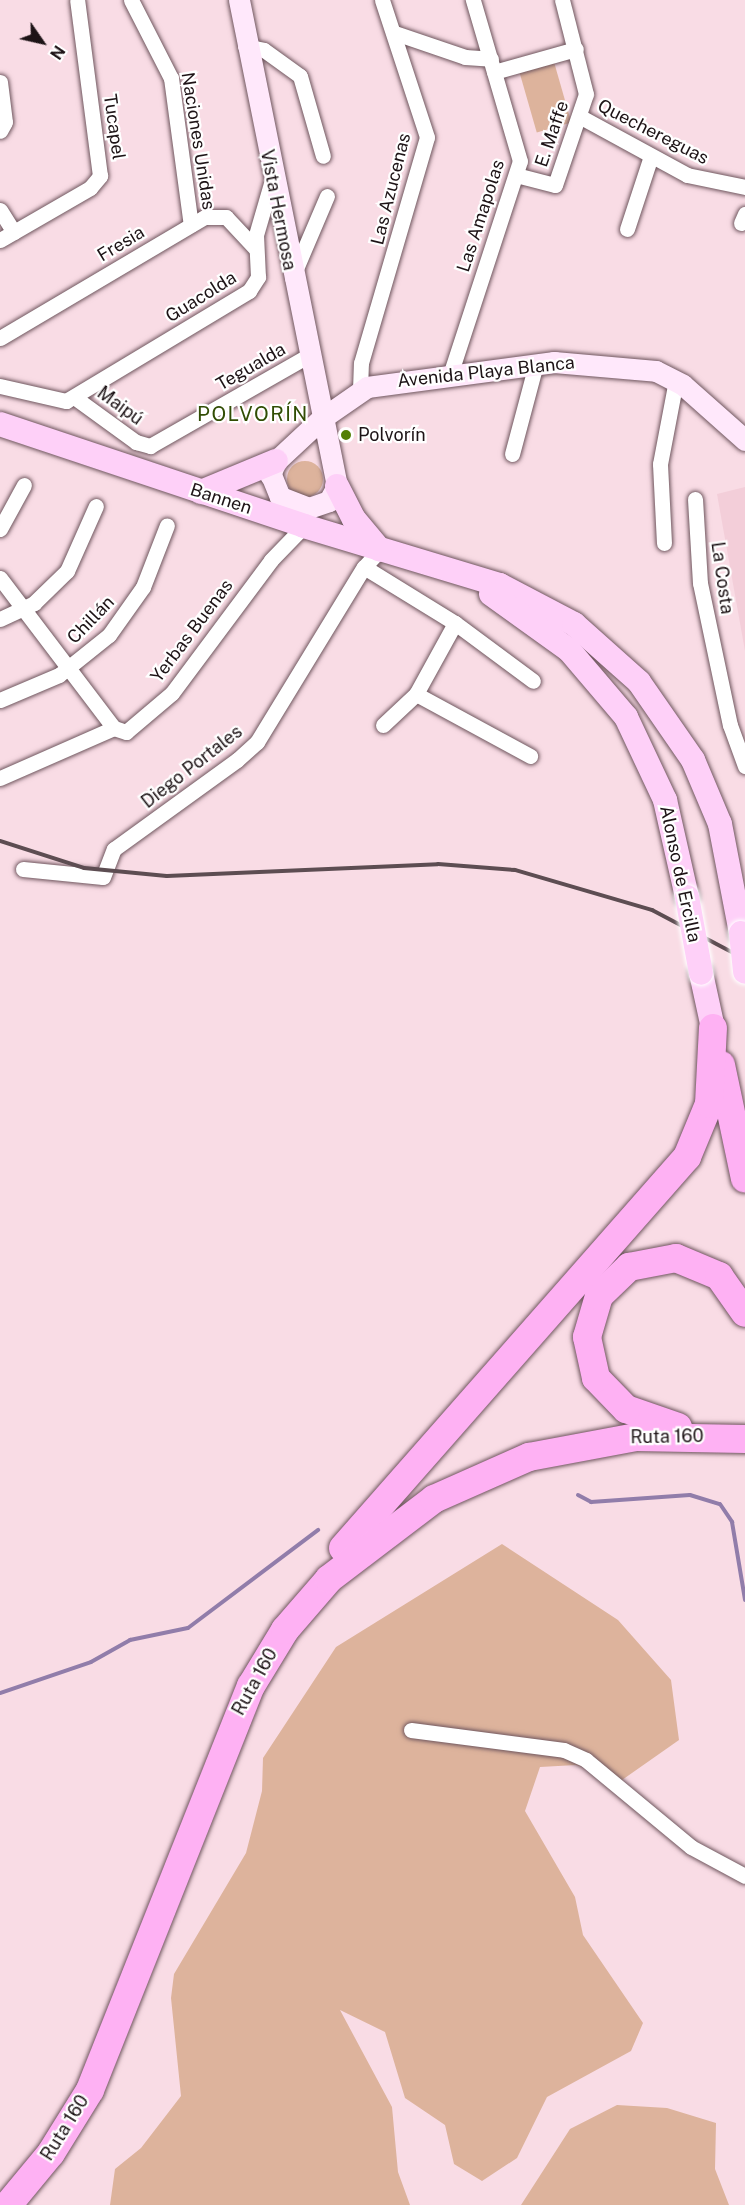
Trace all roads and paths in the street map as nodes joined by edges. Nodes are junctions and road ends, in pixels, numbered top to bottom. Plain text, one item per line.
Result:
1 (77, 0) edge
2 (131, 0) edge
3 (239, 0) edge
4 (382, 0) edge
5 (473, 0) edge
6 (562, 0) edge
7 (395, 33) junction
8 (245, 46) junction
9 (576, 49) junction
10 (493, 65) junction
11 (0, 82) edge
12 (579, 116) junction
13 (0, 131) edge
14 (323, 156) dead end
15 (651, 156) junction
16 (516, 175) junction
17 (272, 180) junction
18 (745, 187) edge
19 (327, 196) dead end
20 (0, 210) edge
21 (191, 225) junction
22 (627, 229) dead end
23 (7, 236) edge
24 (255, 248) junction
25 (292, 278) junction
26 (0, 338) edge
27 (308, 356) junction
28 (536, 364) junction
29 (450, 375) junction
30 (676, 380) junction
31 (0, 386) edge
32 (360, 390) junction
33 (74, 397) junction
34 (321, 419) junction
35 (0, 424) edge
36 (745, 440) edge
37 (150, 446) joint
38 (512, 454) dead end
39 (280, 463) junction
40 (24, 485) dead end
41 (332, 487) junction
42 (201, 492) junction
43 (695, 499) dead end
44 (96, 506) dead end
45 (263, 513) junction
46 (167, 525) dead end
47 (304, 526) junction
48 (0, 529) edge
49 (664, 543) dead end
50 (380, 550) junction
51 (364, 567) junction
52 (443, 570) junction
53 (0, 578) edge
54 (24, 609) junction
55 (0, 619) edge
56 (455, 623) junction
57 (69, 669) junction
58 (533, 681) dead end
59 (416, 694) junction
60 (0, 700) edge
61 (383, 725) dead end
62 (114, 728) junction
63 (530, 756) dead end
64 (745, 766) edge
65 (0, 778) edge
66 (23, 868) dead end
67 (745, 972) edge
68 (712, 1028) junction
69 (745, 1179) edge
70 (745, 1312) edge
71 (733, 1446) edge
72 (285, 1630) junction
73 (411, 1730) dead end
74 (745, 1876) edge
75 (8, 2205) edge
76 (33, 2205) edge

1 - 23 street, Tucapel
2 - 21 street, Naciones Unidas
3 - 8 main road, Vista Hermosa
4 - 7 street, Las Azucenas
5 - 10 street, Las Amapolas
6 - 9 street
7 - 10 street
7 - 32 street, Las Azucenas
8 - 14 street
8 - 17 main road, Vista Hermosa
9 - 10 street
9 - 12 street, E. Maffe
10 - 16 street, Las Amapolas
11 - 13 street
12 - 15 street, Quechereguas
12 - 16 street, E. Maffe
15 - 18 street, Quechereguas
15 - 22 street
16 - 29 street, Las Amapolas
17 - 24 street, Guacolda
17 - 25 main road, Vista Hermosa
19 - 25 street
20 - 23 street
21 - 24 street, Fresia
21 - 26 street, Fresia
24 - 33 street, Guacolda
25 - 27 main road, Vista Hermosa
27 - 34 main road, Vista Hermosa
27 - 37 street, Tegualda
28 - 29 main road, Avenida Playa Blanca
28 - 30 main road, Avenida Playa Blanca
28 - 38 street
29 - 32 main road, Avenida Playa Blanca
30 - 36 main road, Avenida Playa Blanca
30 - 49 street
31 - 33 street, Maipú
32 - 34 main road, Avenida Playa Blanca
33 - 37 street, Maipú
34 - 39 main road
34 - 41 main road, Vista Hermosa
35 - 42 main road, Bannen
39 - 41 main road
39 - 41 main road
39 - 42 main road
39 - 45 main road
40 - 48 street
41 - 47 main road
41 - 50 main road
42 - 45 main road, Bannen
43 - 64 street, La Costa
44 - 54 street
45 - 47 main road, Bannen
46 - 57 street, Chillán
47 - 50 main road, Bannen
47 - 62 street, Yerbas Buenas
50 - 51 street, Diego Portales
50 - 52 main road, Bannen
51 - 56 street
51 - 66 street, Diego Portales
52 - 67 main road, bridge
52 - 68 main road, Alonso de Ercilla, bridge
53 - 54 street
54 - 55 street
54 - 57 street
56 - 58 street
56 - 59 street
57 - 60 street, Chillán
57 - 62 street
59 - 61 street
59 - 63 street
62 - 65 street, Yerbas Buenas
68 - 69 highway
68 - 72 highway
70 - 71 highway
71 - 72 highway, Ruta 160
71 - 76 highway, Ruta 160
72 - 75 highway, Ruta 160
73 - 74 street

